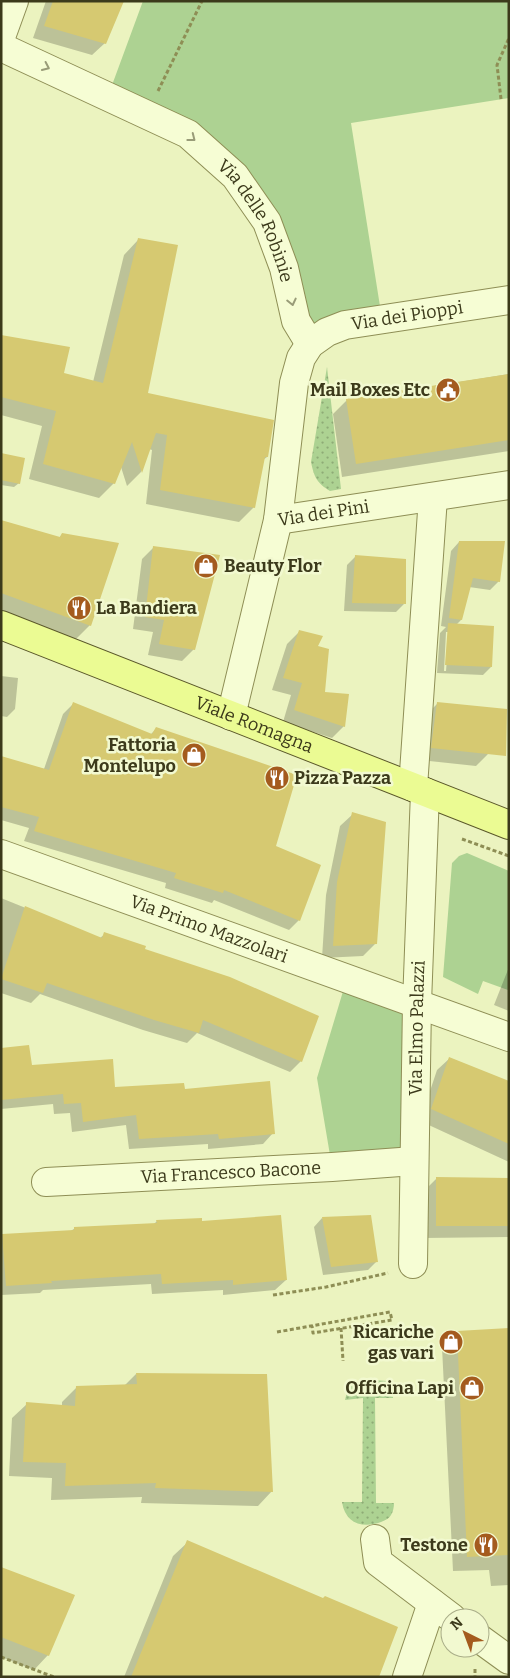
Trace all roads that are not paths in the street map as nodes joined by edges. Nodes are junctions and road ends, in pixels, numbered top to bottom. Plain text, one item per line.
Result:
1 (14, 1) edge
2 (1, 37) edge
3 (1, 47) edge
4 (505, 307) edge
5 (310, 344) junction
6 (509, 485) edge
7 (433, 497) junction
8 (278, 520) junction
9 (1, 625) edge
10 (230, 716) junction
11 (419, 790) junction
12 (509, 825) edge
13 (1, 854) edge
14 (417, 1003) junction
15 (509, 1036) edge
16 (414, 1161) junction
17 (46, 1182) dead end
18 (413, 1264) road end
19 (376, 1539) dead end
20 (440, 1608) edge
21 (440, 1614) edge
22 (490, 1646) edge
23 (509, 1660) edge
24 (407, 1677) edge

1 - 2 street
3 -> 5 street, Via delle Robinie
4 - 5 street, Via dei Pioppi
5 - 8 street
6 - 7 street, Via dei Pini
7 - 8 street, Via dei Pini
7 - 11 street, Via Elmo Palazzi
8 - 10 street, Via dei Pini
9 - 10 main road, Viale Romagna
10 - 11 main road, Viale Romagna
11 - 12 main road, Viale Romagna
11 - 14 street, Via Elmo Palazzi
13 - 14 street, Via Primo Mazzolari
14 - 15 street, Via Primo Mazzolari
14 - 16 street, Via Elmo Palazzi
16 - 17 street, Via Francesco Bacone
16 - 18 street, Via Elmo Palazzi
19 - 20 street
21 - 24 street
22 - 23 street

